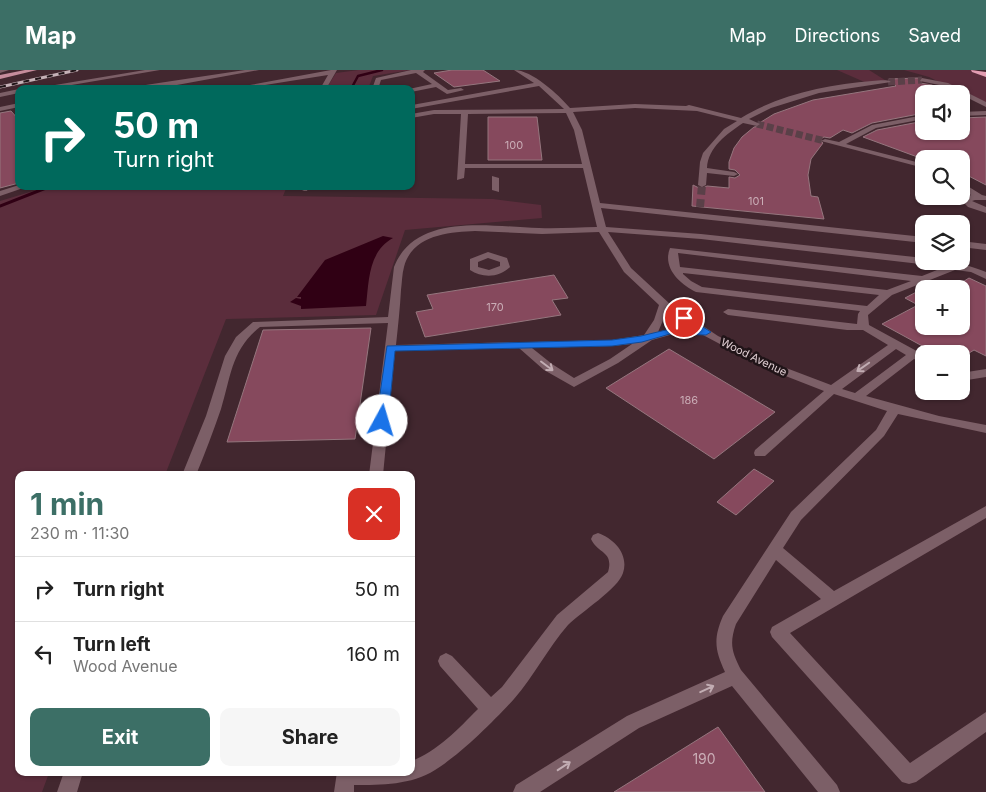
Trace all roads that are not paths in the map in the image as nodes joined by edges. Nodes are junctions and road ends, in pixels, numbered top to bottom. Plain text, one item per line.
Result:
1 (6, 70) edge
2 (34, 70) edge
3 (158, 70) edge
4 (256, 70) edge
5 (300, 70) edge
6 (422, 70) edge
7 (975, 70) edge
8 (0, 71) edge
9 (333, 71) edge
10 (418, 71) edge
11 (531, 71) edge
12 (519, 72) edge
13 (986, 75) edge
14 (245, 76) junction
15 (0, 77) edge
16 (427, 78) junction
17 (419, 79) dead end
18 (922, 80) tunnel mouth
19 (504, 82) dead end
20 (888, 82) tunnel mouth
21 (540, 84) junction
22 (76, 85) edge
23 (179, 85) edge
24 (252, 85) edge
25 (264, 85) edge
26 (324, 85) edge
27 (376, 85) edge
28 (437, 85) junction
29 (516, 88) junction
30 (415, 89) edge
31 (464, 89) dead end
32 (15, 92) edge
33 (447, 92) junction
34 (438, 94) dead end
35 (0, 95) edge
36 (986, 105) edge
37 (15, 106) edge
38 (415, 106) edge
39 (0, 109) edge
40 (568, 110) junction
41 (465, 112) junction
42 (986, 113) edge
43 (970, 114) edge
44 (415, 115) edge
45 (915, 119) edge
46 (741, 120) junction
47 (757, 124) tunnel mouth
48 (825, 141) tunnel mouth
49 (839, 145) junction
50 (909, 154) dead end
51 (895, 158) junction
52 (915, 164) edge
53 (461, 166) junction
54 (586, 166) junction
55 (704, 170) junction
56 (734, 174) dead end
57 (460, 178) dead end
58 (496, 178) dead end
59 (702, 185) tunnel mouth
60 (15, 189) edge
61 (496, 190) dead end
62 (970, 190) edge
63 (0, 194) edge
64 (982, 197) edge
65 (595, 205) junction
66 (700, 206) tunnel mouth
67 (986, 210) edge
68 (700, 216) junction
69 (602, 229) junction
70 (915, 239) edge
71 (970, 245) edge
72 (986, 246) edge
73 (915, 260) edge
74 (970, 267) edge
75 (986, 268) edge
76 (676, 269) junction
77 (946, 270) edge
78 (970, 270) edge
79 (986, 276) edge
80 (923, 279) junction
81 (888, 293) junction
82 (664, 304) junction
83 (869, 309) junction
84 (728, 312) dead end
85 (394, 320) junction
86 (865, 327) junction
87 (706, 332) junction
88 (650, 336) junction
89 (612, 343) junction
90 (522, 345) junction
91 (895, 345) junction
92 (390, 348) junction
93 (915, 356) edge
94 (915, 360) edge
95 (614, 361) junction
96 (986, 373) edge
97 (970, 376) edge
98 (832, 390) junction
99 (856, 398) junction
100 (894, 410) junction
101 (986, 429) edge
102 (760, 453) dead end
103 (191, 471) edge
104 (376, 471) edge
105 (986, 511) edge
106 (598, 539) dead end
107 (774, 549) junction
108 (833, 600) junction
109 (446, 661) dead end
110 (735, 676) junction
111 (491, 710) junction
112 (986, 721) edge
113 (415, 769) edge
114 (73, 776) edge
115 (386, 776) edge
116 (345, 780) edge
117 (67, 792) edge
118 (523, 792) edge
119 (830, 792) edge

1 - 8 street
2 - 15 main road
3 - 22 street
4 - 14 street
5 - 14 street
6 - 10 street
7 - 13 highway
9 - 25 street
9 - 26 street
10 - 16 street
10 - 27 street
11 - 12 street
12 - 21 street, Wood Avenue
14 - 23 street
14 - 24 street
16 - 17 street
16 - 28 street
18 - 36 street
19 - 29 street
20 - 46 street
21 - 29 street
21 - 40 street, Wood Avenue
28 - 30 street
28 - 33 street
29 - 38 street
31 - 33 street
32 - 35 street
33 - 34 street
37 - 39 street
40 - 41 street
40 - 46 street
40 - 54 street, Wood Avenue
41 - 44 street
41 - 53 street
42 - 43 street
45 - 49 street
46 - 47 street
46 - 55 street
48 - 49 street
49 - 51 street
50 - 51 street
51 - 52 street
53 - 54 street
53 - 57 street
54 - 65 street, Wood Avenue
55 - 56 street
55 - 59 street
58 - 61 street
60 - 63 street
62 - 64 street
64 - 67 street
65 - 68 street
65 - 69 street, Wood Avenue
66 - 68 street
68 - 70 street
69 - 73 street
69 - 82 street, Wood Avenue
69 - 85 street
71 - 72 street
74 - 75 street
76 - 80 street
76 - 81 street
76 - 83 street
77 - 80 street
78 - 79 street
80 - 81 street
81 - 83 street
82 - 87 street, Wood Avenue
82 - 88 street
83 - 86 street
84 - 86 street
85 - 92 street
85 - 103 street
86 - 91 street
87 - 88 street
87 - 98 street, Wood Avenue
88 - 89 street
88 - 95 street
89 - 90 street
89 - 95 street
90 - 92 street
90 -> 95 street
91 - 93 street
91 -> 98 street
92 - 104 street
94 - 99 street
96 - 97 street
98 - 99 street, Wood Avenue
98 - 102 street
99 - 100 street, Wood Avenue
100 - 101 street, Wood Avenue
100 - 107 street
105 - 108 street
106 - 111 street
107 - 108 street
107 - 110 street
108 - 112 street
109 - 111 street
118 -> 110 street
110 - 119 street
111 - 113 street
114 - 117 street
115 - 116 street

